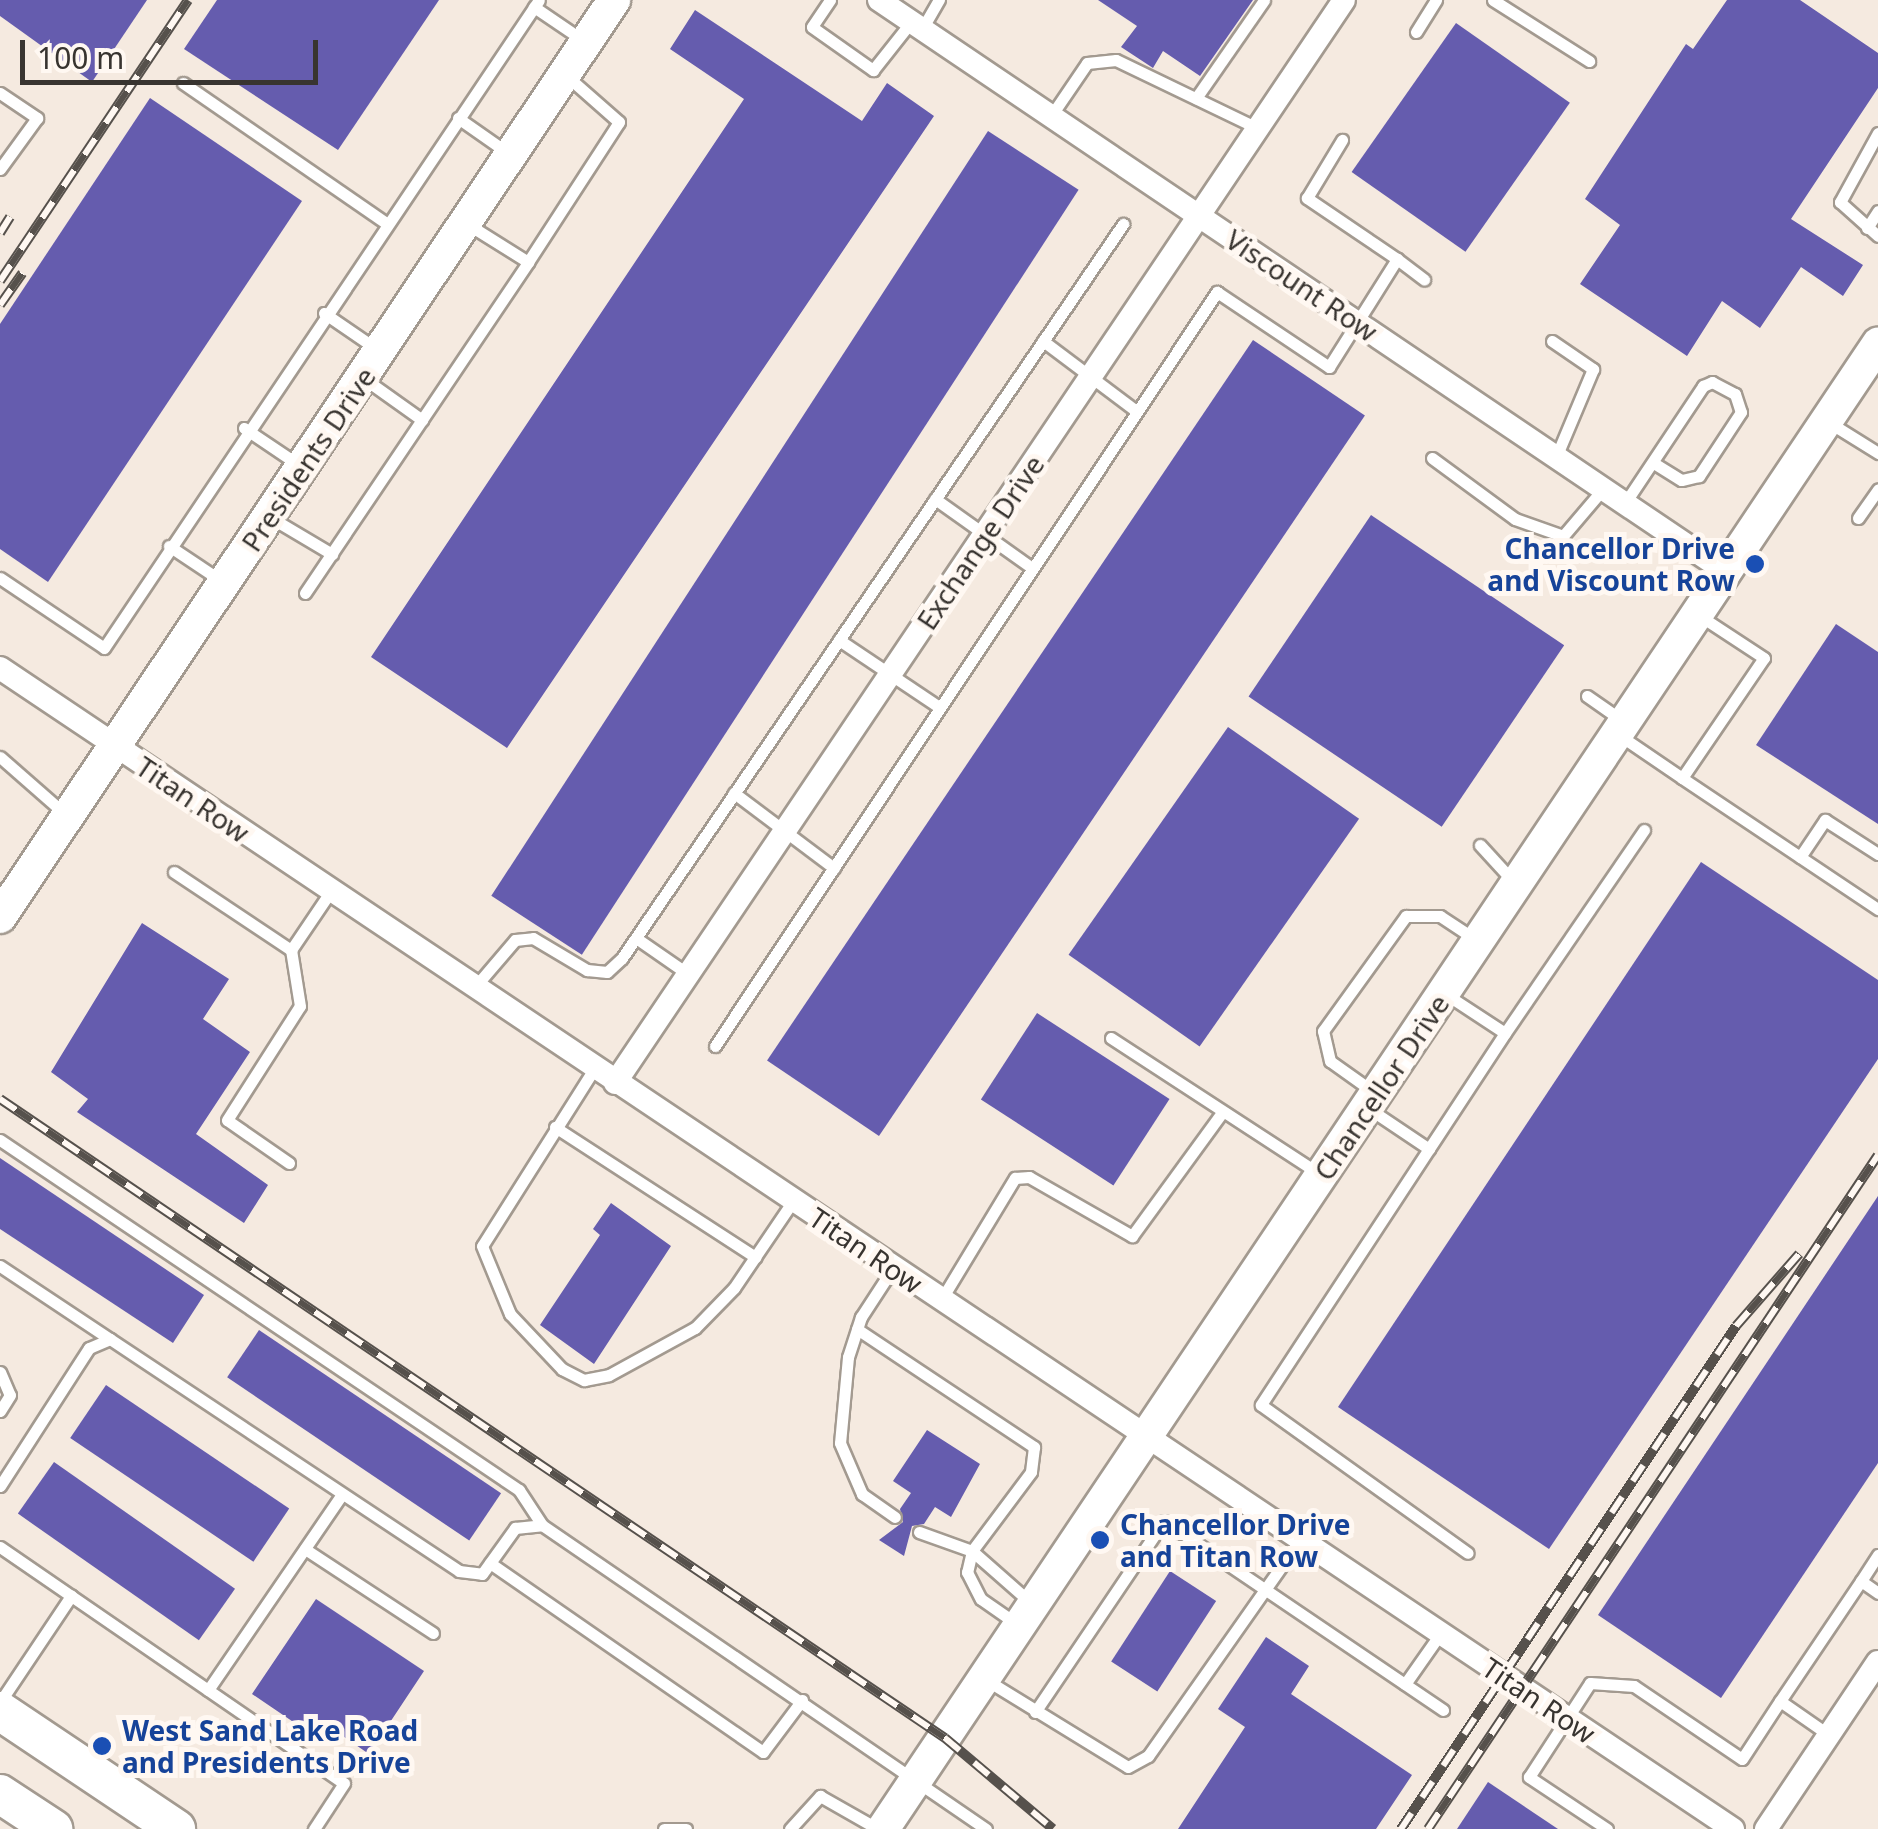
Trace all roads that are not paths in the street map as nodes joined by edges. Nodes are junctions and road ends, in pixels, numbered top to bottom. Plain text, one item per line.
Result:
1 (614, 0) edge
2 (830, 0) edge
3 (879, 0) edge
4 (938, 0) edge
5 (1264, 0) edge
6 (1344, 0) edge
7 (1436, 0) edge
8 (1493, 0) edge
9 (536, 4) edge
10 (916, 25) junction
11 (1416, 32) dead end
12 (586, 43) junction
13 (1589, 61) dead end
14 (564, 74) junction
15 (182, 83) dead end
16 (0, 93) edge
17 (1196, 98) junction
18 (1051, 116) junction
19 (458, 118) junction
20 (1258, 128) junction
21 (1878, 132) edge
22 (1342, 140) dead end
23 (511, 154) junction
24 (0, 169) edge
25 (1878, 211) edge
26 (1200, 216) junction
27 (386, 223) junction
28 (465, 223) junction
29 (1123, 224) dead end
30 (1872, 232) edge
31 (1397, 259) junction
32 (528, 262) junction
33 (1424, 279) dead end
34 (324, 313) junction
35 (1358, 323) junction
36 (1043, 340) junction
37 (1552, 341) dead end
38 (1878, 344) edge
39 (371, 364) junction
40 (1090, 379) junction
41 (1135, 410) junction
42 (422, 420) junction
43 (1826, 421) junction
44 (244, 428) junction
45 (1878, 454) edge
46 (1556, 457) junction
47 (1432, 458) dead end
48 (1654, 462) junction
49 (302, 468) junction
50 (1603, 488) junction
51 (1878, 488) edge
52 (935, 498) junction
53 (1625, 503) junction
54 (269, 517) junction
55 (1858, 518) dead end
56 (984, 536) junction
57 (169, 546) junction
58 (332, 554) junction
59 (1032, 568) junction
60 (1725, 571) junction
61 (0, 578) edge
62 (224, 583) junction
63 (306, 594) dead end
64 (1697, 614) junction
65 (839, 640) junction
66 (0, 668) edge
67 (890, 674) junction
68 (1587, 696) dead end
69 (938, 708) junction
70 (1621, 728) junction
71 (116, 746) junction
72 (0, 757) edge
73 (1682, 778) junction
74 (734, 794) junction
75 (68, 817) junction
76 (1644, 830) dead end
77 (783, 834) junction
78 (1480, 845) dead end
79 (1878, 854) edge
80 (1800, 857) junction
81 (834, 868) junction
82 (174, 872) dead end
83 (1516, 884) junction
84 (332, 892) junction
85 (1878, 908) edge
86 (0, 917) edge
87 (636, 938) junction
88 (1478, 941) junction
89 (291, 950) junction
90 (688, 974) junction
91 (474, 988) junction
92 (1444, 993) junction
93 (1505, 1034) junction
94 (1111, 1038) dead end
95 (715, 1046) dead end
96 (594, 1069) junction
97 (615, 1083) junction
98 (1372, 1101) junction
99 (1221, 1114) junction
100 (555, 1127) junction
101 (0, 1140) edge
102 (1429, 1150) junction
103 (290, 1164) dead end
104 (1322, 1176) junction
105 (792, 1201) junction
106 (755, 1258) junction
107 (0, 1266) edge
108 (893, 1268) junction
109 (941, 1300) junction
110 (857, 1329) junction
111 (110, 1339) junction
112 (0, 1372) edge
113 (0, 1410) edge
114 (1146, 1439) junction
115 (0, 1486) edge
116 (342, 1494) junction
117 (895, 1517) dead end
118 (542, 1525) junction
119 (919, 1532) dead end
120 (1299, 1541) junction
121 (0, 1548) edge
122 (305, 1549) junction
123 (972, 1551) junction
124 (1468, 1553) dead end
125 (1878, 1554) edge
126 (490, 1563) junction
127 (1860, 1581) junction
128 (1267, 1586) junction
129 (1878, 1593) edge
130 (71, 1596) junction
131 (1027, 1616) junction
132 (433, 1633) dead end
133 (1440, 1634) junction
134 (1878, 1662) edge
135 (984, 1679) junction
136 (1405, 1684) junction
137 (208, 1690) junction
138 (802, 1700) junction
139 (1780, 1701) junction
140 (0, 1702) edge
141 (1442, 1710) dead end
142 (0, 1711) edge
143 (1035, 1712) junction
144 (1566, 1718) junction
145 (1829, 1735) junction
146 (918, 1778) junction
147 (0, 1794) edge
148 (53, 1829) edge
149 (176, 1829) edge
150 (314, 1829) edge
151 (664, 1829) edge
152 (686, 1829) edge
153 (790, 1829) edge
154 (880, 1829) edge
155 (986, 1829) edge
156 (1607, 1829) edge
157 (1734, 1829) edge
158 (1766, 1829) edge

1 - 12 street, Presidents Drive
2 - 10 lane
3 - 10 street, Viscount Row
4 - 10 lane
5 - 17 lane
6 - 20 street, Exchange Drive
7 - 11 lane
8 - 13 lane
9 - 12 lane
9 - 19 lane
10 - 18 street, Viscount Row
12 - 14 street, Presidents Drive
14 - 23 street, Presidents Drive
14 - 32 lane
15 - 27 lane
16 - 24 lane
17 - 18 lane
17 - 20 lane
18 - 26 street, Viscount Row
19 - 23 lane
19 - 27 lane
20 - 26 street, Exchange Drive
21 - 30 lane
22 - 31 lane
23 - 28 street, Presidents Drive
25 - 30 lane
26 - 35 street, Viscount Row
26 - 40 street, Exchange Drive
27 - 34 lane
28 - 32 lane
28 - 39 street, Presidents Drive
29 - 36 lane
31 - 33 lane
31 - 35 lane
32 - 42 lane
34 - 39 lane
34 - 44 lane
35 - 41 lane
35 - 46 street, Viscount Row
36 - 40 lane
36 - 52 lane
37 - 46 lane
38 - 43 street, Chancellor Drive
39 - 42 lane
39 - 49 street, Presidents Drive
40 - 41 lane
40 - 56 street, Exchange Drive
41 - 59 lane
42 - 58 lane
43 - 45 lane
43 - 60 street, Chancellor Drive
44 - 49 lane
44 - 57 lane
46 - 50 street, Viscount Row
47 - 50 lane
48 - 48 lane
48 - 53 lane
49 - 54 street, Presidents Drive
50 - 53 street, Viscount Row
51 - 55 lane
52 - 56 lane
52 - 65 lane
53 - 60 street, Viscount Row
54 - 58 lane
54 - 62 street, Presidents Drive
56 - 59 lane
56 - 67 street, Exchange Drive
57 - 61 lane
57 - 62 lane
58 - 63 lane
59 - 69 lane
60 - 64 street, Chancellor Drive
62 - 71 street, Presidents Drive
64 - 70 street, Chancellor Drive
64 - 73 lane
65 - 67 lane
65 - 74 lane
66 - 71 street, Titan Row
67 - 69 lane
67 - 77 street, Exchange Drive
68 - 70 lane
69 - 81 lane
70 - 73 lane
70 - 83 street, Chancellor Drive
71 - 75 street, Presidents Drive
71 - 84 street, Titan Row
72 - 75 lane
73 - 80 lane
74 - 77 lane
74 - 87 lane
75 - 86 street, Presidents Drive
76 - 93 lane
77 - 81 lane
77 - 90 street, Exchange Drive
78 - 83 lane
79 - 80 lane
80 - 85 lane
81 - 95 lane
82 - 89 lane
83 - 88 street, Chancellor Drive
84 - 89 lane
84 - 91 street, Titan Row
87 - 90 lane
87 - 91 lane
88 - 92 street, Chancellor Drive
88 - 98 lane
89 - 103 lane
90 - 97 street, Exchange Drive
91 - 96 street, Titan Row
92 - 93 lane
92 - 98 street, Chancellor Drive
93 - 102 lane
94 - 99 lane
96 - 97 street, Titan Row
96 - 100 lane
97 - 105 street, Titan Row
98 - 102 lane
98 - 104 street, Chancellor Drive
99 - 104 lane
99 - 109 lane
100 - 106 lane
100 - 106 lane
101 - 118 lane
102 - 124 lane
104 - 114 street, Chancellor Drive
105 - 106 lane
105 - 108 street, Titan Row
107 - 111 lane
108 - 109 street, Titan Row
108 - 110 lane
109 - 114 street, Titan Row
110 - 117 lane
110 - 123 lane
111 - 115 lane
111 - 116 lane
112 - 113 lane
114 - 120 street, Titan Row
114 - 131 street, Chancellor Drive
116 - 122 lane
116 - 126 lane
118 - 126 lane
118 - 138 lane
119 - 123 lane
120 - 128 lane
120 - 133 street, Titan Row
121 - 130 lane
122 - 132 lane
122 - 137 lane
123 - 131 lane
123 - 131 lane
125 - 127 lane
126 - 138 lane
127 - 129 lane
127 - 139 lane
128 - 136 lane
128 - 143 lane
128 - 143 lane
130 - 137 lane
130 - 140 lane
131 - 135 street, Chancellor Drive
133 - 136 lane
133 - 144 street, Titan Row
134 - 145 street
135 - 143 lane
135 - 146 street, Chancellor Drive
136 - 141 lane
137 - 150 lane
138 - 146 lane
139 - 144 lane
139 - 145 lane
142 - 149 main road
144 - 156 lane
144 - 157 street, Titan Row
145 - 158 street
146 - 154 street, Chancellor Drive
146 - 155 lane
147 - 148 main road
151 - 152 lane
153 - 154 lane

